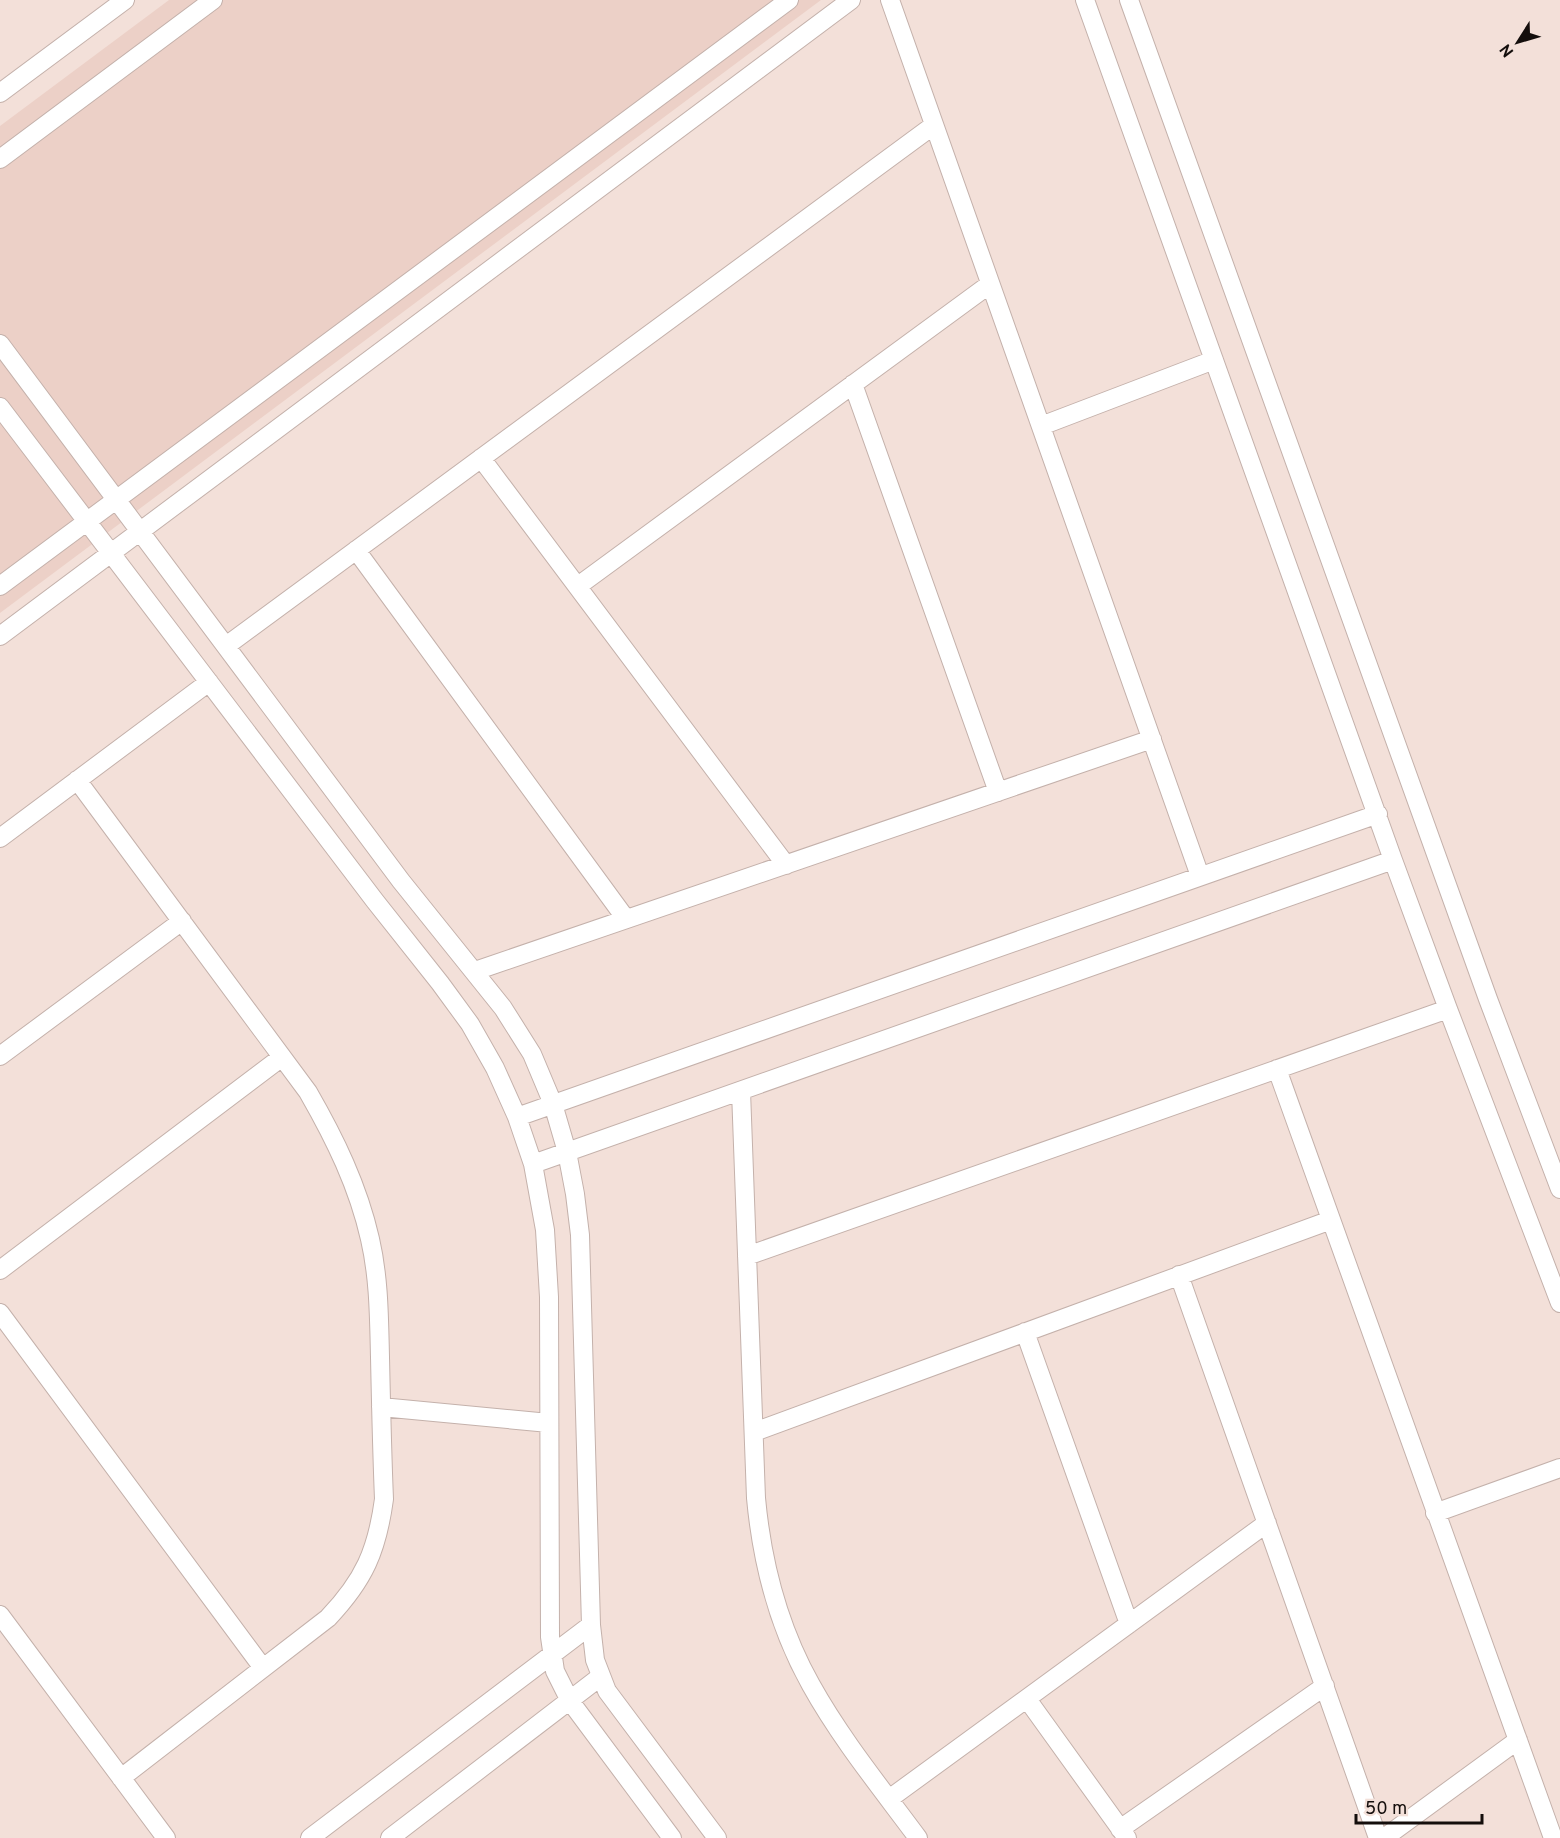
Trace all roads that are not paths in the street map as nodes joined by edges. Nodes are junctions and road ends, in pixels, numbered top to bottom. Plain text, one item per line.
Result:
1 (124, 0) edge
2 (213, 0) edge
3 (789, 0) edge
4 (851, 0) edge
5 (890, 0) edge
6 (1085, 0) edge
7 (1129, 0) edge
8 (2, 86) edge
9 (934, 125) junction
10 (0, 159) edge
11 (990, 284) junction
12 (0, 344) edge
13 (1214, 360) junction
14 (854, 384) junction
15 (0, 407) edge
16 (1041, 426) junction
17 (481, 458) junction
18 (117, 500) junction
19 (87, 522) junction
20 (140, 531) junction
21 (356, 550) junction
22 (111, 553) junction
23 (0, 586) edge
24 (578, 586) junction
25 (0, 636) edge
26 (226, 646) junction
27 (209, 682) junction
28 (1152, 739) junction
29 (77, 780) junction
30 (998, 792) junction
31 (1378, 814) junction
32 (0, 838) edge
33 (1393, 860) junction
34 (786, 865) junction
35 (1200, 876) junction
36 (626, 919) junction
37 (182, 921) junction
38 (474, 970) junction
39 (1448, 1009) junction
40 (0, 1056) edge
41 (282, 1057) junction
42 (1277, 1069) junction
43 (741, 1091) junction
44 (553, 1104) junction
45 (517, 1117) junction
46 (567, 1152) junction
47 (533, 1164) junction
48 (1560, 1189) edge
49 (1331, 1220) junction
50 (747, 1256) junction
51 (0, 1270) edge
52 (1179, 1275) junction
53 (1560, 1303) edge
54 (0, 1313) edge
55 (1025, 1332) junction
56 (381, 1407) junction
57 (549, 1423) junction
58 (754, 1432) junction
59 (1560, 1468) edge
60 (1435, 1512) junction
61 (1267, 1523) junction
62 (0, 1615) edge
63 (1130, 1624) junction
64 (591, 1625) junction
65 (552, 1655) junction
66 (263, 1668) junction
67 (600, 1677) junction
68 (1324, 1686) junction
69 (1027, 1699) junction
70 (570, 1701) junction
71 (1518, 1740) junction
72 (121, 1778) junction
73 (889, 1799) junction
74 (1123, 1834) edge
75 (166, 1838) edge
76 (310, 1838) edge
77 (390, 1838) edge
78 (672, 1838) edge
79 (717, 1838) edge
80 (918, 1838) edge
81 (1378, 1838) edge
82 (1384, 1838) edge
83 (1553, 1838) edge

1 - 8 street
2 - 10 street
3 - 18 street
4 - 20 street
5 - 9 street
6 - 13 street
7 - 48 street
9 - 11 street
9 - 17 street
11 - 14 street
11 - 16 street
12 - 18 street
13 - 16 street
13 - 31 street
14 - 24 street
14 - 30 street
15 - 19 street
16 - 28 street
17 - 21 street
17 - 24 street
18 - 19 street
18 - 20 street
19 - 22 street
19 - 23 street
20 - 22 street
20 - 26 street
21 - 26 street
21 - 36 street
22 - 25 street
22 - 27 street
24 - 34 street
26 - 38 street
27 - 29 street
27 - 45 street
28 - 30 street
28 - 35 street
29 - 32 street
29 - 37 street
30 - 34 street
31 - 33 street
31 - 35 street
33 - 39 street
33 - 43 street
34 - 36 street
35 - 44 street
36 - 38 street
37 - 40 street
37 - 41 street
38 - 44 street
39 - 42 street
39 - 53 street
41 - 51 street
41 - 56 street
42 - 49 street
42 - 50 street
43 - 46 street
43 - 50 street
44 - 45 street
44 - 46 street
45 - 47 street
46 - 47 street
46 - 64 street
47 - 57 street
49 - 52 street
49 - 60 street
50 - 58 street
52 - 55 street
52 - 61 street
54 - 66 street
55 - 58 street
55 - 63 street
56 - 57 street
56 - 66 street
57 - 65 street
58 - 73 street
59 - 60 street
60 - 71 street
61 - 63 street
61 - 68 street
62 - 72 street
63 - 69 street
64 - 65 street
64 - 67 street
65 - 70 street
65 - 76 street
66 - 72 street
67 - 70 street
67 - 79 street
68 - 74 street
68 - 81 street
69 - 73 street
69 - 74 street
70 - 77 street
70 - 78 street
71 - 82 street
71 - 83 street
72 - 75 street
73 - 80 street

